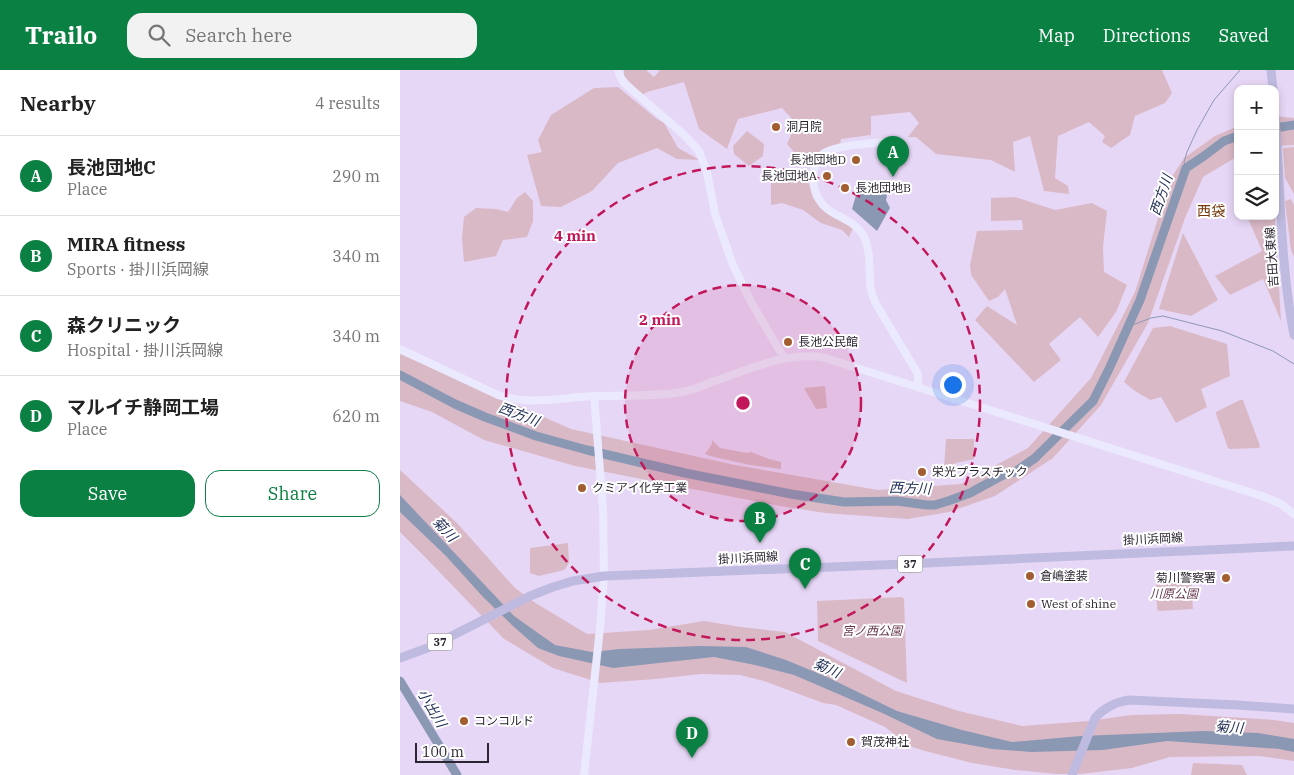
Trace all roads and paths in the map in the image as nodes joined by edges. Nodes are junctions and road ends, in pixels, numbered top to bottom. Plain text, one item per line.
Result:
1 (618, 70) edge
2 (1271, 70) edge
3 (1273, 85) edge
4 (1276, 130) edge
5 (899, 141) dead end
6 (1294, 335) edge
7 (400, 349) edge
8 (784, 358) junction
9 (918, 387) junction
10 (594, 396) junction
11 (1294, 514) edge
12 (1294, 546) edge
13 (604, 576) junction
14 (400, 658) edge
15 (1294, 709) edge
16 (584, 775) edge
17 (1072, 775) edge

1 - 8 street
2 - 3 main road
4 - 6 main road, 吉田大東線
5 - 9 street
7 - 10 street
8 - 9 street
8 - 10 street
9 - 11 street
10 - 13 street
12 - 13 main road, 掛川浜岡線 / 37
13 - 14 main road, 掛川浜岡線 / 37
13 - 16 street
15 - 17 main road

